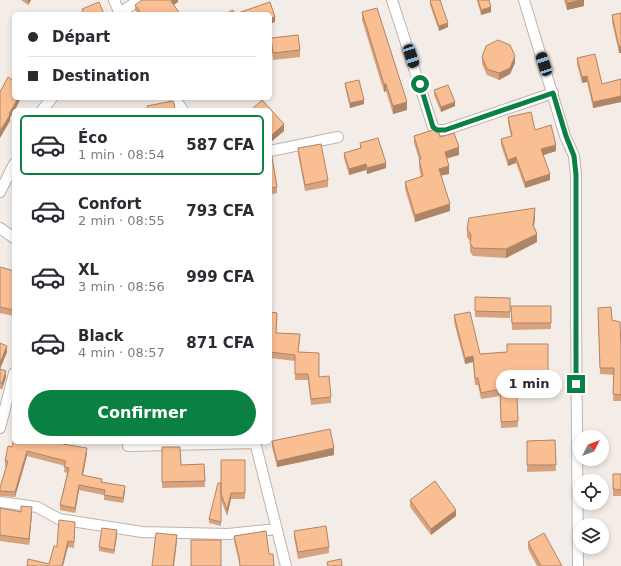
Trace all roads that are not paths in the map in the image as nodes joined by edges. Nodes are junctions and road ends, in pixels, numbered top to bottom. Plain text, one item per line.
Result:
1 (114, 0) edge
2 (139, 0) edge
3 (392, 0) edge
4 (524, 0) edge
5 (120, 12) edge
6 (121, 12) edge
7 (553, 93) junction
8 (50, 100) edge
9 (44, 108) edge
10 (338, 137) dead end
11 (272, 151) edge
12 (12, 168) edge
13 (0, 192) edge
14 (0, 228) edge
15 (12, 237) edge
16 (12, 381) edge
17 (0, 428) edge
18 (192, 444) edge
19 (256, 444) edge
20 (128, 446) dead end
21 (0, 502) edge
22 (277, 529) junction
23 (286, 566) edge
24 (578, 566) edge

1 - 5 street
2 - 6 street
3 - 7 street
4 - 7 street
7 - 24 street
8 - 9 street
10 - 11 street
12 - 13 street
14 - 15 street
16 - 17 street
18 - 20 street
19 - 22 street
21 - 22 street
22 - 23 street

